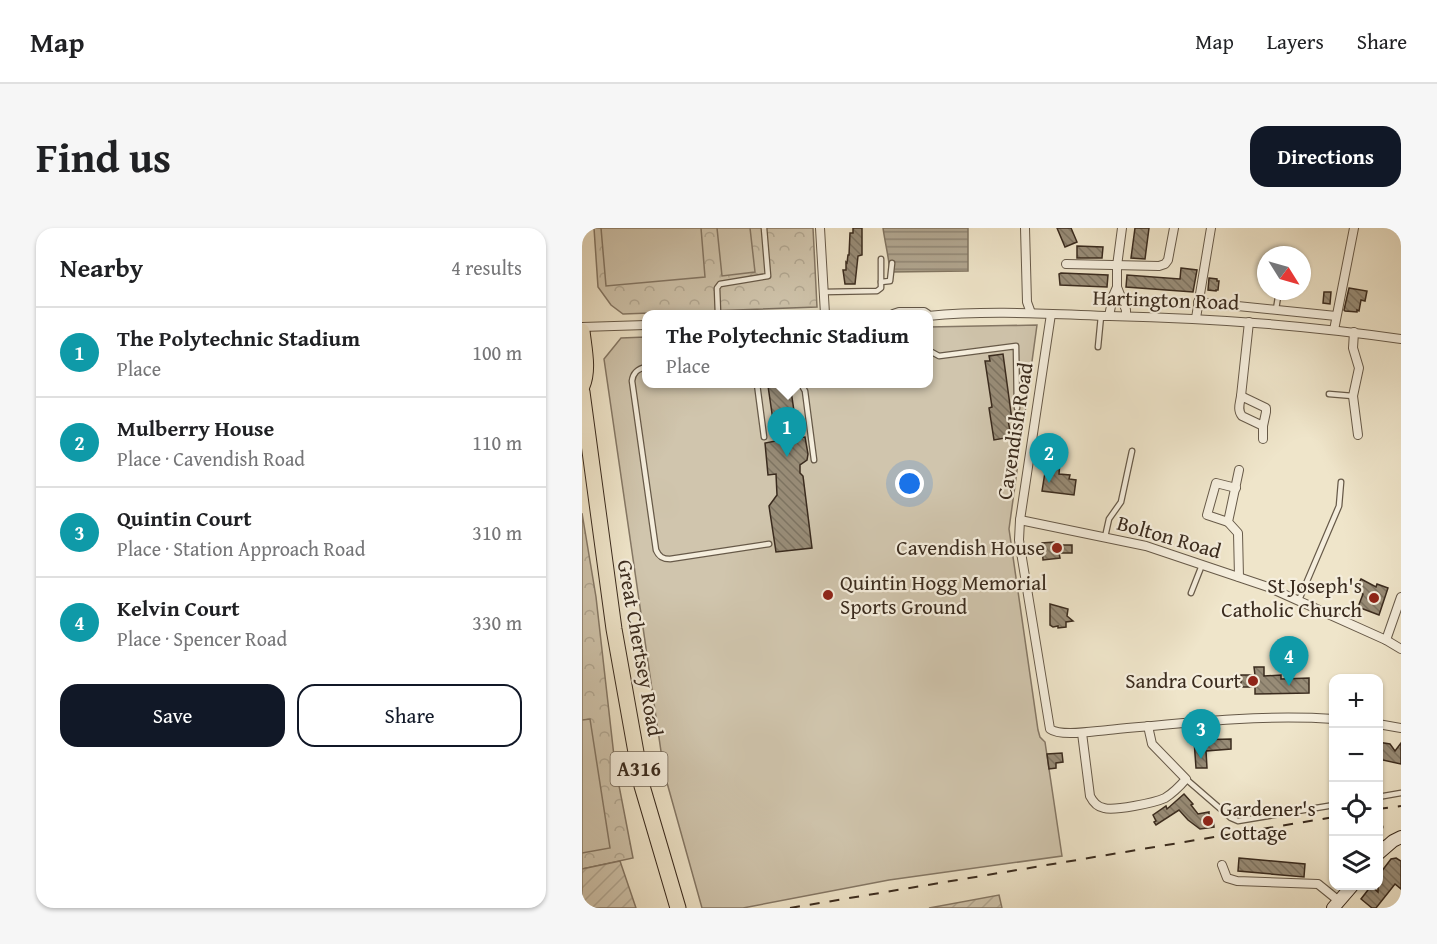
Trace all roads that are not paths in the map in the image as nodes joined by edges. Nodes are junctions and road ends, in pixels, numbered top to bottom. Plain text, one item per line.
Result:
1 (764, 228) edge
2 (820, 228) edge
3 (1025, 228) edge
4 (1122, 228) edge
5 (1174, 228) edge
6 (1210, 228) edge
7 (1354, 228) edge
8 (881, 259) dead end
9 (892, 263) dead end
10 (1066, 264) dead end
11 (1117, 266) junction
12 (881, 282) junction
13 (1117, 287) junction
14 (824, 292) junction
15 (1277, 300) edge
16 (1198, 302) junction
17 (1276, 309) junction
18 (718, 310) edge
19 (825, 310) edge
20 (1031, 313) junction
21 (1051, 314) junction
22 (933, 315) edge
23 (1105, 316) junction
24 (1126, 316) junction
25 (1336, 316) junction
26 (1196, 318) junction
27 (1249, 322) junction
28 (642, 325) edge
29 (582, 329) edge
30 (1334, 330) junction
31 (1354, 332) junction
32 (1401, 339) edge
33 (1098, 347) dead end
34 (933, 353) edge
35 (642, 368) edge
36 (582, 386) edge
37 (758, 388) edge
38 (803, 388) edge
39 (582, 392) edge
40 (1329, 394) dead end
41 (1241, 396) junction
42 (1353, 396) junction
43 (1017, 408) dead end
44 (1263, 426) junction
45 (1358, 435) dead end
46 (764, 437) dead end
47 (1263, 439) dead end
48 (1132, 451) dead end
49 (814, 460) dead end
50 (1239, 470) dead end
51 (1341, 482) dead end
52 (1236, 488) junction
53 (1020, 520) junction
54 (1228, 522) junction
55 (1105, 537) junction
56 (769, 544) dead end
57 (1202, 565) junction
58 (1239, 577) junction
59 (1196, 580) junction
60 (1203, 583) dead end
61 (1191, 593) dead end
62 (1401, 597) edge
63 (1299, 600) junction
64 (1386, 640) junction
65 (1401, 649) edge
66 (1329, 719) edge
67 (1383, 725) edge
68 (1148, 726) junction
69 (1401, 728) edge
70 (1082, 733) junction
71 (1186, 779) junction
72 (1401, 793) edge
73 (1383, 796) edge
74 (1329, 805) edge
75 (1222, 864) dead end
76 (1348, 890) edge
77 (1336, 905) edge
78 (678, 907) edge

1 - 18 lane
2 - 14 street
3 - 20 street
4 - 11 street
5 - 11 street
6 - 16 street
7 - 25 street
8 - 12 lane
9 - 12 lane
10 - 11 street
11 - 13 street
12 - 14 lane
13 - 23 street
13 - 24 street
14 - 19 street
15 - 17 lane
16 - 17 street
16 - 26 street
17 - 25 street
20 - 21 street, Hartington Road
20 - 22 street, Hartington Road
21 - 23 street, Hartington Road
21 - 53 street, Cavendish Road
23 - 24 street, Hartington Road
23 - 33 lane
24 - 26 street, Hartington Road
25 - 30 street
26 - 27 street, Hartington Road
27 - 30 street, Hartington Road
27 - 41 street
28 - 29 street
29 - 36 highway
30 - 31 street, Hartington Road
31 - 32 street, Hartington Road
31 - 42 street
34 - 43 lane
35 - 56 lane
37 - 46 lane
38 - 49 lane
39 - 78 highway, Great Chertsey Road / A316
40 - 42 lane
41 - 44 street
41 - 44 street
42 - 45 street
44 - 47 street
48 - 55 lane
50 - 52 street
51 - 63 lane
52 - 54 street
52 - 54 street
53 - 55 street, Bolton Road
53 - 70 street, Cavendish Road
54 - 58 street
55 - 57 street, Bolton Road
57 - 58 street, Bolton Road
57 - 59 lane
58 - 63 street, Bolton Road
59 - 60 lane
59 - 61 lane
62 - 64 street
63 - 64 street, Bolton Road
64 - 65 street, Bolton Road
66 - 68 street
67 - 69 street
68 - 70 street
68 - 71 street
70 - 71 street
71 - 74 lane
72 - 73 lane
75 - 77 street
76 - 77 street

